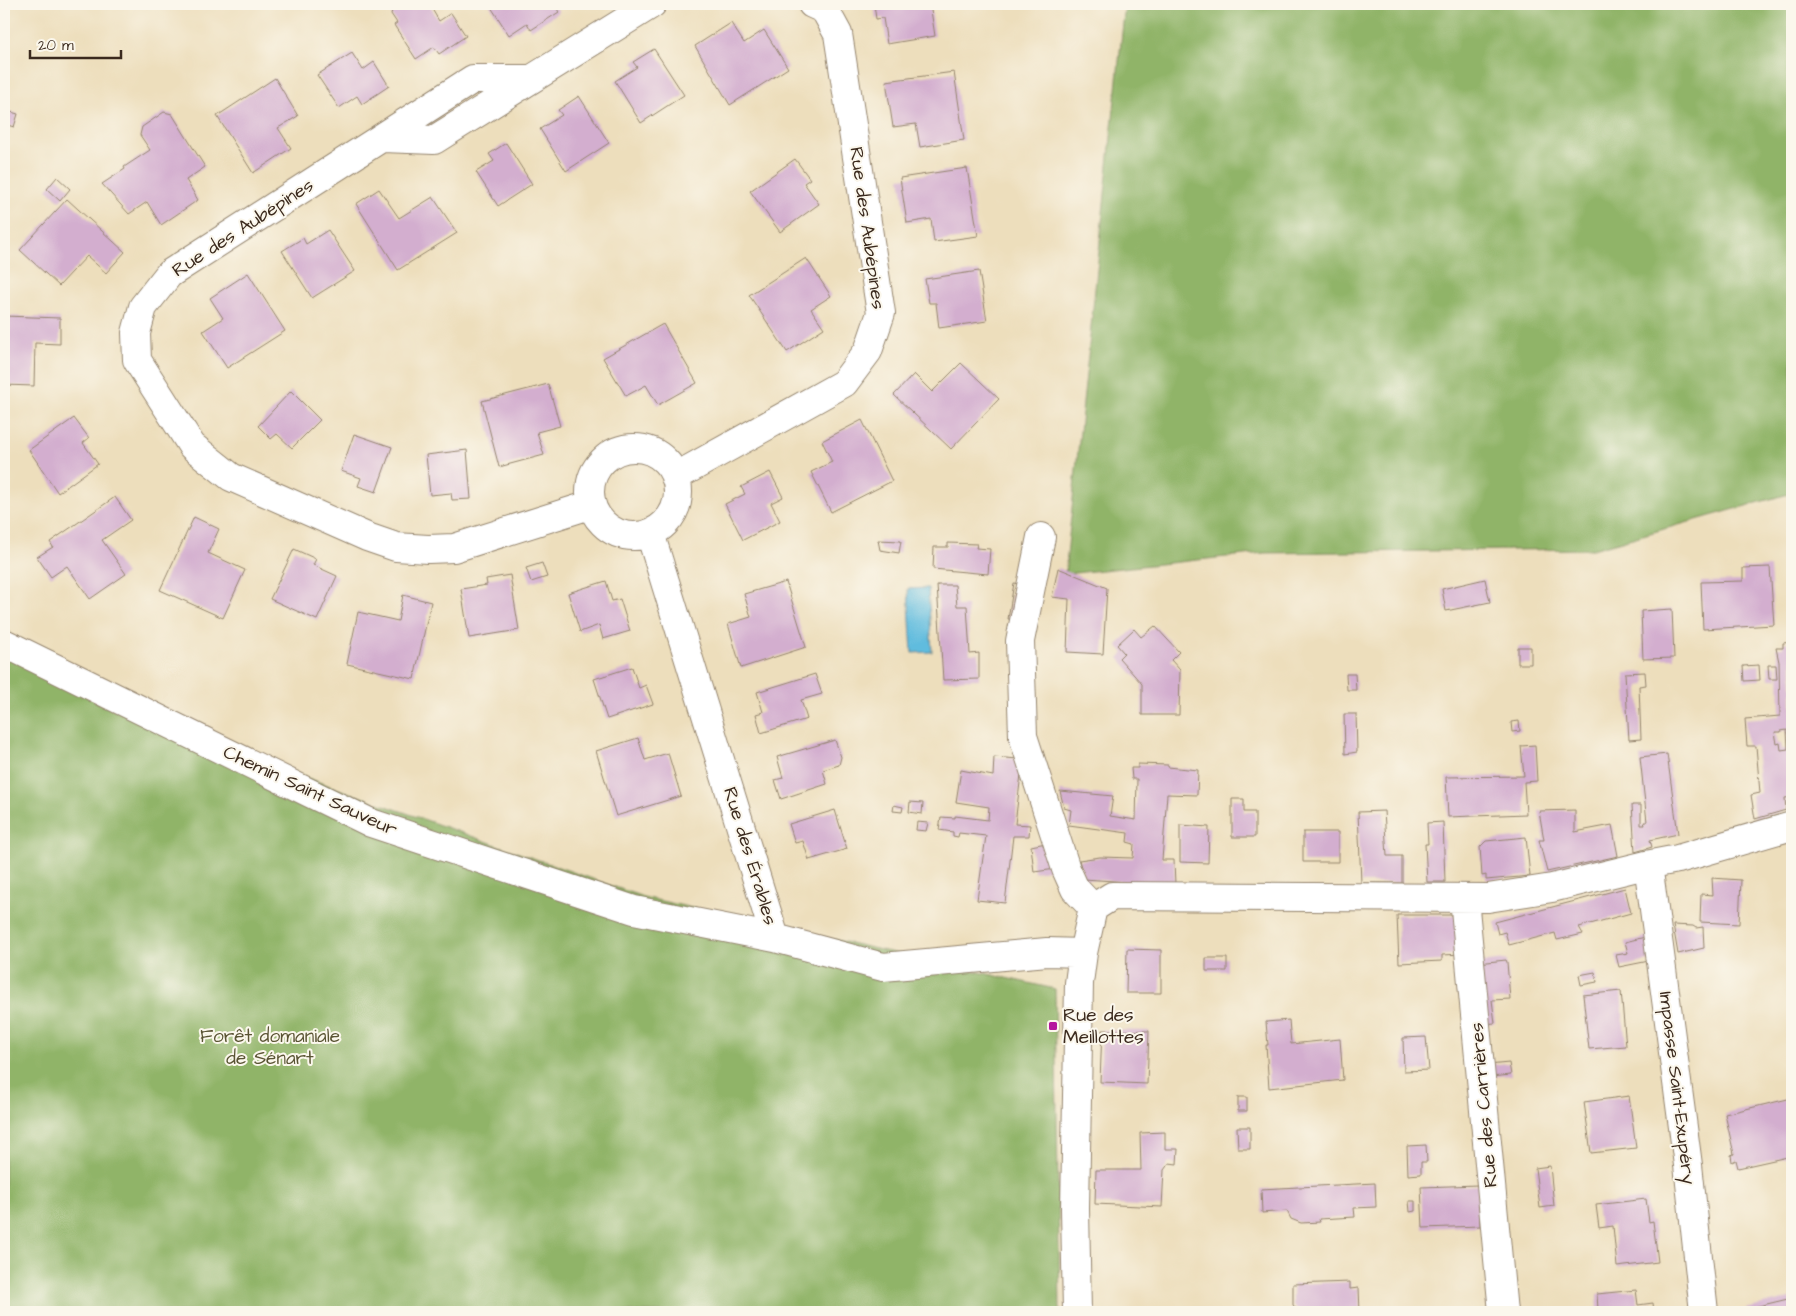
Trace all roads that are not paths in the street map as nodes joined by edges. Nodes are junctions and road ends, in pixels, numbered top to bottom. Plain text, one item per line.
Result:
1 (652, 4) edge
2 (812, 4) edge
3 (675, 476) junction
4 (590, 505) junction
5 (650, 534) junction
6 (1041, 537) dead end
7 (4, 643) edge
8 (1792, 826) edge
9 (1646, 865) junction
10 (1464, 898) junction
11 (1093, 908) junction
12 (775, 938) junction
13 (1083, 953) junction
14 (1077, 1312) edge
15 (1503, 1312) edge
16 (1704, 1312) edge

1 - 4 street, Rue des Aubépines
2 - 3 street, Rue des Aubépines
3 - 4 street
3 - 5 street
4 - 5 street
5 - 12 street, Rue des Érables
6 - 11 street
7 - 12 street, Chemin Saint Sauveur
8 - 9 street
9 - 10 street
9 - 16 street, Impasse Saint-Exupéry
10 - 11 street
10 - 15 street, Rue des Carrières
11 - 13 street
12 - 13 street, Rue des Érables
13 - 14 street

